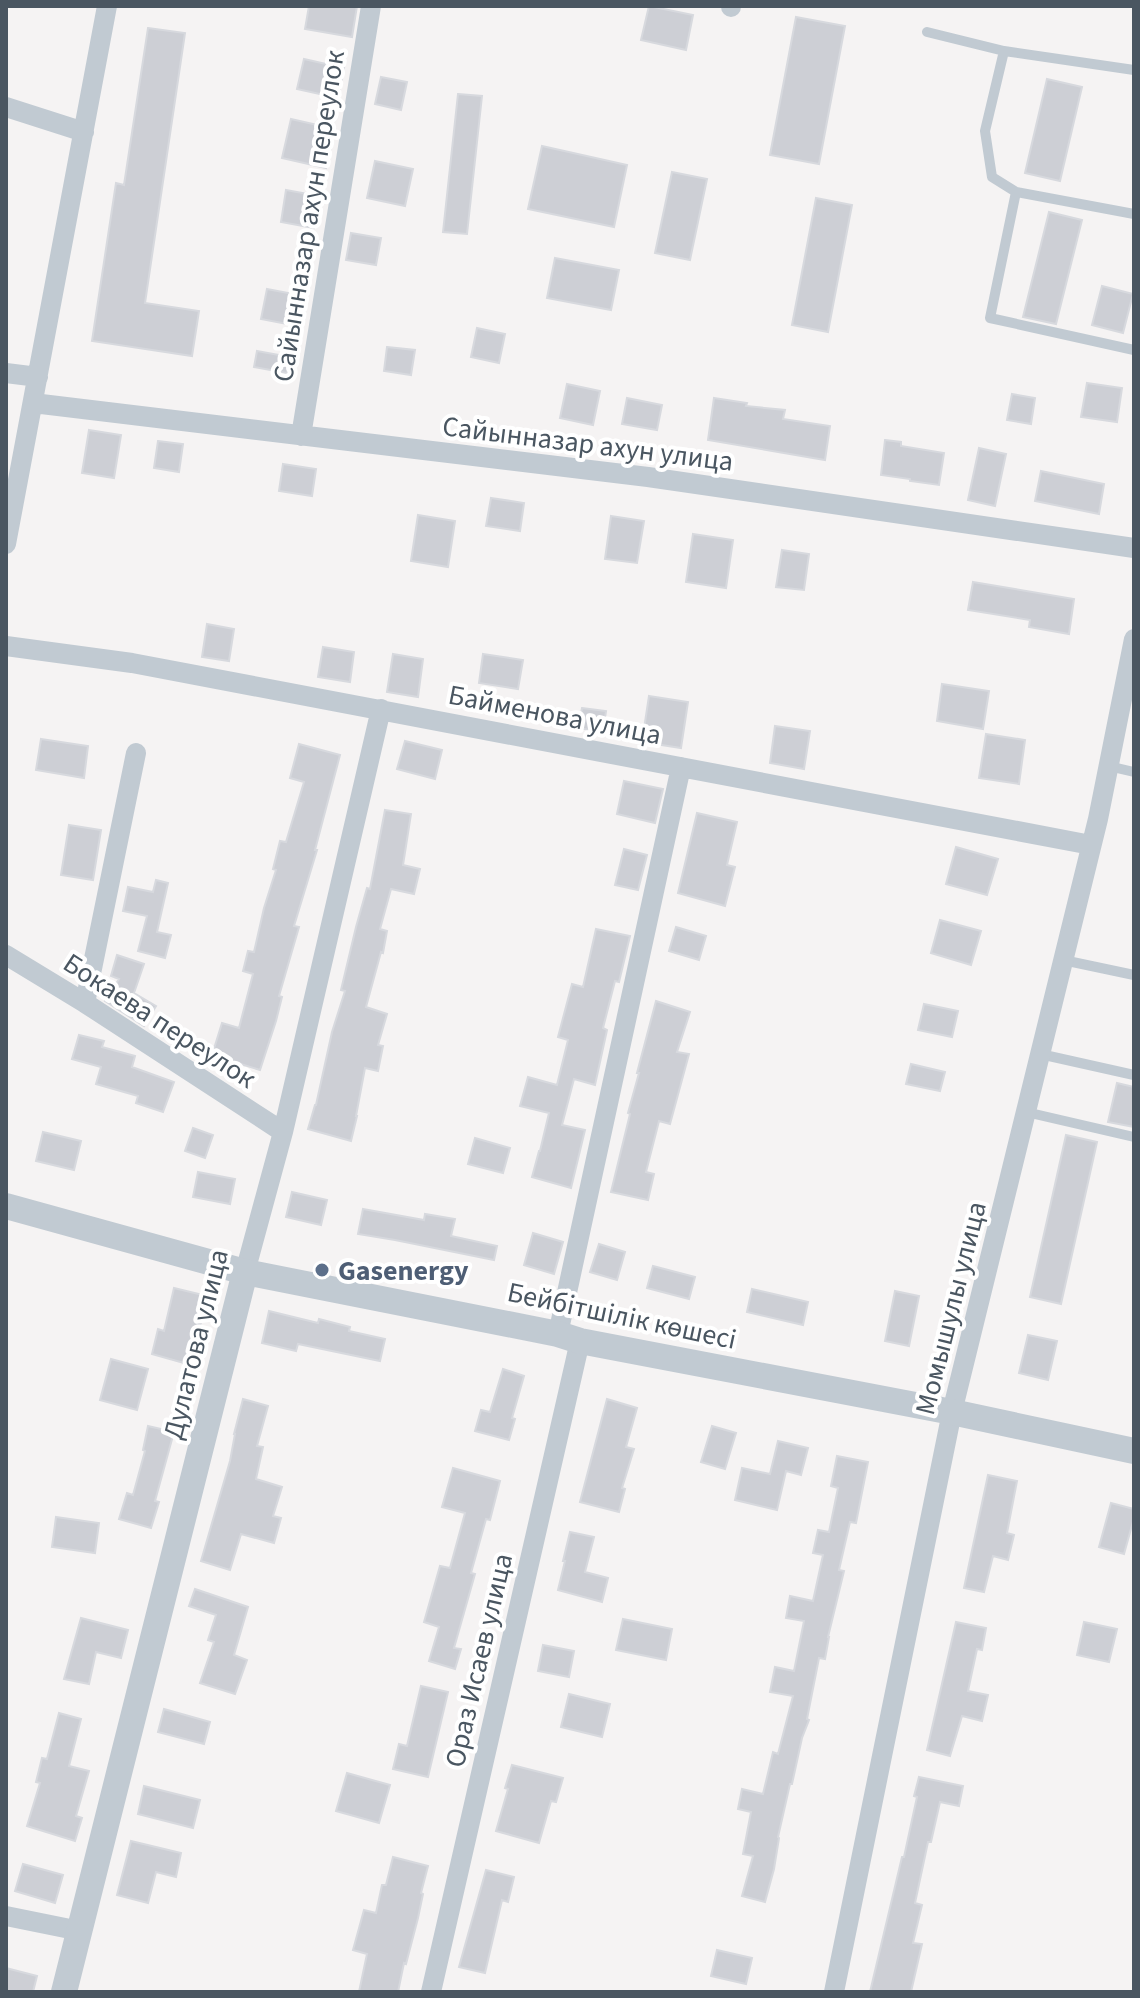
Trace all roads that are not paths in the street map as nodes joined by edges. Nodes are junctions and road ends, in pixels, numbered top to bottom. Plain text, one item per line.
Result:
1 (107, 6) edge
2 (371, 6) edge
3 (927, 32) dead end
4 (1004, 51) junction
5 (1134, 70) edge
6 (6, 107) edge
7 (84, 132) junction
8 (1016, 192) junction
9 (1134, 214) edge
10 (1134, 350) edge
11 (6, 373) edge
12 (38, 377) junction
13 (33, 403) junction
14 (301, 436) junction
15 (6, 544) edge
16 (1134, 548) edge
17 (1134, 639) edge
18 (6, 646) edge
19 (381, 709) junction
20 (136, 753) dead end
21 (1108, 766) junction
22 (681, 767) junction
23 (1134, 772) edge
24 (1091, 845) junction
25 (6, 955) edge
26 (1063, 960) junction
27 (1134, 975) edge
28 (85, 1003) junction
29 (1040, 1054) junction
30 (1134, 1075) edge
31 (1026, 1112) junction
32 (283, 1132) junction
33 (1134, 1137) edge
34 (6, 1206) edge
35 (245, 1272) junction
36 (569, 1338) junction
37 (952, 1412) junction
38 (1134, 1451) edge
39 (6, 1916) edge
40 (80, 1931) junction
41 (64, 1992) edge
42 (431, 1992) edge
43 (834, 1992) edge

1 - 7 street
2 - 14 street, Сайынназар ахун переулок
3 - 4 lane
4 - 5 lane
4 - 8 lane
6 - 7 street
7 - 12 street
8 - 9 lane
8 - 10 lane
11 - 12 street
12 - 13 street
13 - 14 street, Сайынназар ахун улица
13 - 15 street
14 - 16 street, Сайынназар ахун улица
17 - 21 street, Момышулы улица
18 - 19 street, Байменова улица
19 - 22 street, Байменова улица
19 - 32 street, Дулатова улица
20 - 28 street
21 - 23 lane
21 - 24 street, Момышулы улица
22 - 24 street, Байменова улица
22 - 36 street, Ораз Исаев улица
24 - 26 street, Момышулы улица
25 - 28 street, Бокаева переулок
26 - 27 lane
26 - 29 street, Момышулы улица
28 - 32 street, Бокаева переулок
29 - 30 lane
29 - 31 street, Момышулы улица
31 - 33 lane
31 - 37 street, Момышулы улица
32 - 35 street, Дулатова улица
34 - 35 street, Бейбітшілік көшесі
35 - 36 street, Бейбітшілік көшесі
35 - 40 street, Дулатова улица
36 - 37 street, Бейбітшілік көшесі
36 - 42 street, Ораз Исаев улица
37 - 38 street, Бейбітшілік көшесі
37 - 43 street, Момышулы улица
39 - 40 street
40 - 41 street, Дулатова улица

